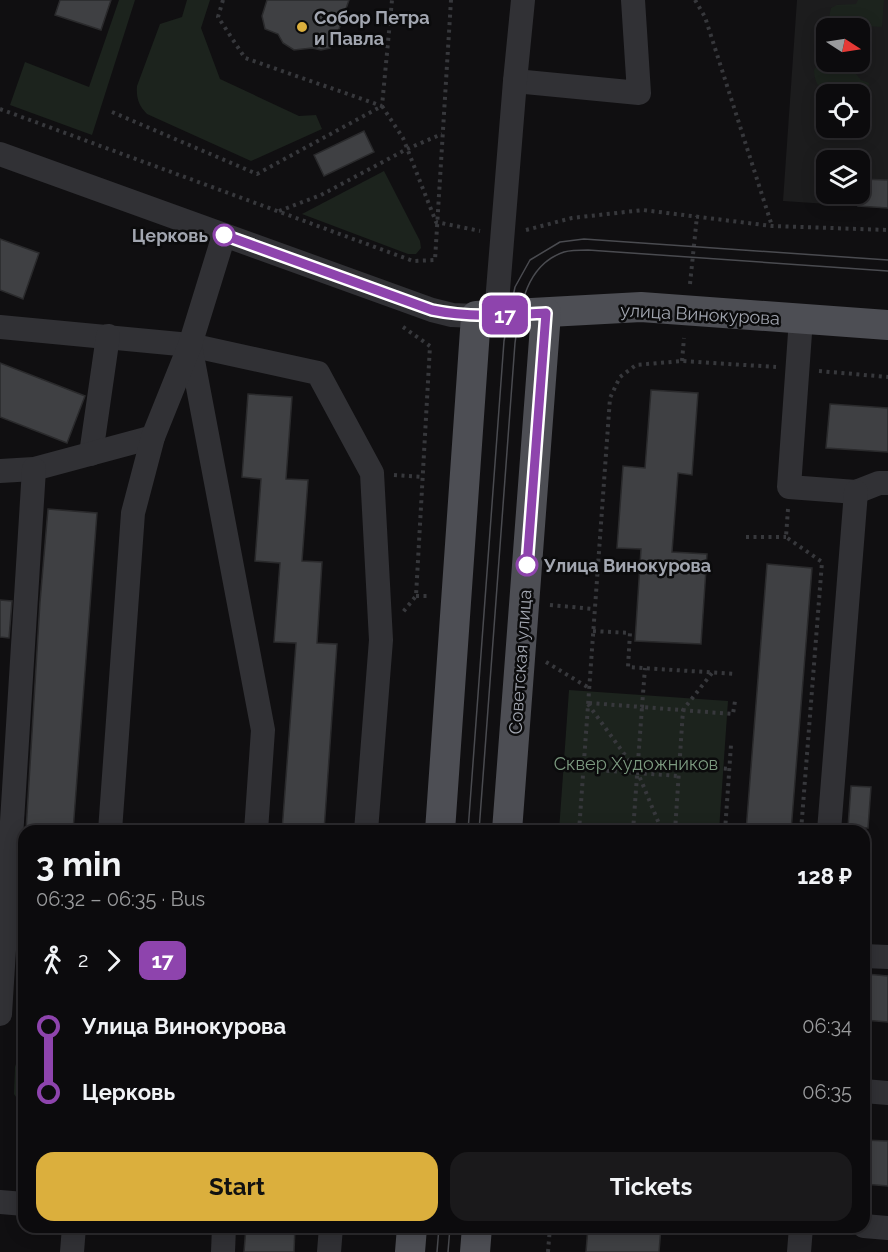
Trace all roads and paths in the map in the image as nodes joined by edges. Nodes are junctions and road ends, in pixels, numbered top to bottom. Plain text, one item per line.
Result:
1 (223, 0) edge
2 (392, 0) edge
3 (451, 0) edge
4 (523, 0) edge
5 (633, 0) edge
6 (695, 0) edge
7 (515, 81) junction
8 (382, 106) junction
9 (0, 109) edge
10 (112, 112) dead end
11 (442, 134) junction
12 (407, 150) junction
13 (0, 154) edge
14 (278, 212) junction
15 (697, 216) junction
16 (436, 222) junction
17 (772, 226) junction
18 (888, 230) edge
19 (224, 235) junction
20 (503, 235) junction
21 (690, 285) dead end
22 (546, 313) junction
23 (486, 315) junction
24 (801, 319) junction
25 (888, 325) edge
26 (0, 327) edge
27 (108, 336) junction
28 (684, 338) dead end
29 (190, 345) junction
30 (430, 346) dead end
31 (682, 361) junction
32 (797, 369) junction
33 (888, 377) edge
34 (153, 437) junction
35 (91, 454) junction
36 (34, 469) junction
37 (0, 471) edge
38 (888, 483) edge
39 (789, 487) junction
40 (856, 492) junction
41 (746, 537) dead end
42 (786, 537) junction
43 (416, 596) dead end
44 (542, 604) dead end
45 (594, 609) junction
46 (593, 631) junction
47 (538, 657) dead end
48 (645, 668) junction
49 (712, 672) junction
50 (736, 674) dead end
51 (589, 688) junction
52 (735, 701) dead end
53 (588, 703) junction
54 (642, 707) junction
55 (9, 710) edge
56 (683, 710) junction
57 (732, 745) dead end
58 (680, 765) junction
59 (584, 769) junction
60 (729, 769) junction
61 (638, 773) junction
62 (679, 776) junction
63 (110, 825) edge
64 (256, 825) edge
65 (366, 825) edge
66 (441, 825) edge
67 (507, 825) edge
68 (579, 825) edge
69 (634, 825) edge
70 (660, 825) edge
71 (675, 825) edge
72 (725, 825) edge
73 (801, 825) edge
74 (829, 825) edge
75 (15, 899) edge
76 (870, 956) edge
77 (888, 957) edge
78 (0, 1014) edge
79 (870, 1092) edge
80 (888, 1093) edge
81 (0, 1202) edge
82 (18, 1204) edge
83 (870, 1226) edge
84 (888, 1228) edge
85 (74, 1233) edge
86 (224, 1233) edge
87 (331, 1233) edge
88 (412, 1233) edge
89 (477, 1233) edge
90 (550, 1233) edge
91 (801, 1233) edge
92 (72, 1252) edge
93 (223, 1252) edge
94 (329, 1252) edge
95 (410, 1252) edge
96 (475, 1252) edge
97 (548, 1252) edge
98 (799, 1252) edge

1 - 8 path
2 - 8 path
3 - 11 path
4 - 7 street
5 - 7 street
6 - 17 path
7 - 20 street
8 - 10 path
8 - 12 path
9 - 14 path
11 - 12 path
11 - 16 path
12 - 14 path
12 - 16 path
13 - 19 street, улица Винокурова
14 - 16 path
15 - 17 path
15 - 20 path
15 - 21 path
16 - 20 path
17 - 18 path
19 - 23 street, улица Винокурова
19 - 29 street
20 - 23 street
22 - 23 main road, улица Винокурова
22 - 24 main road, улица Винокурова
22 - 67 main road, Советская улица
23 - 66 main road
24 - 25 main road, улица Винокурова
24 - 32 street
26 - 27 street
27 - 29 street
27 - 35 street
28 - 31 path
29 - 34 street
29 - 64 street
29 - 65 street
30 - 43 path
31 - 32 path
31 - 45 path
32 - 33 path
32 - 39 street
34 - 35 street
34 - 63 street
35 - 36 street
36 - 37 street
36 - 55 street
38 - 40 street
39 - 40 street
39 - 42 path
40 - 74 street
41 - 42 path
42 - 73 path
44 - 45 path
45 - 46 path
46 - 48 path
46 - 51 path
47 - 51 path
48 - 49 path
48 - 54 path
49 - 50 path
49 - 56 path
51 - 53 path
52 - 56 path
53 - 54 path
53 - 59 path
53 - 61 path
54 - 56 path
54 - 61 path
55 - 75 street
56 - 58 path
57 - 60 path
58 - 60 path
58 - 62 path
59 - 61 path
59 - 68 path
60 - 72 path
61 - 62 path
61 - 69 path
61 - 70 path
62 - 71 path
75 - 78 street
76 - 77 street
79 - 80 street
81 - 82 street
83 - 84 street
85 - 92 street
86 - 93 street
87 - 94 street
88 - 95 main road
89 - 96 main road
90 - 97 path
91 - 98 street

